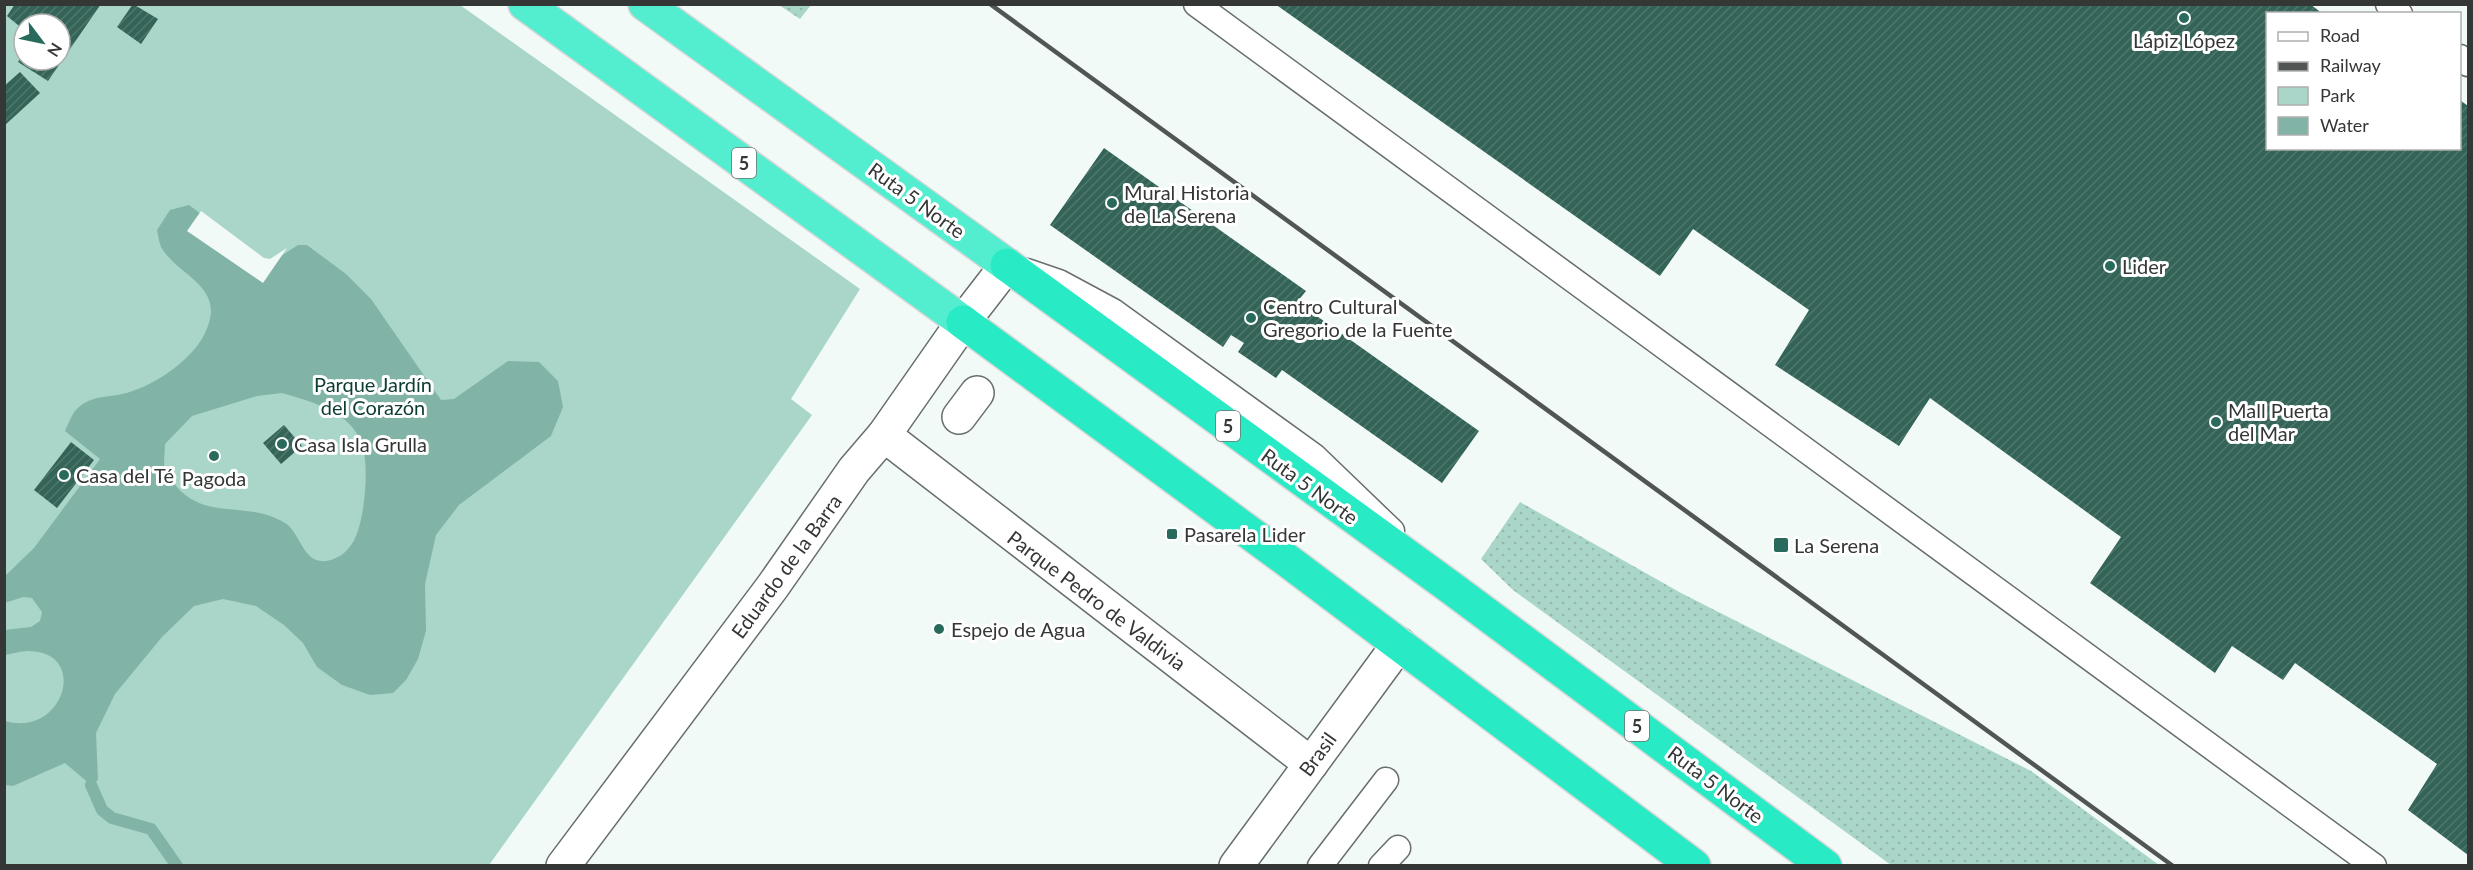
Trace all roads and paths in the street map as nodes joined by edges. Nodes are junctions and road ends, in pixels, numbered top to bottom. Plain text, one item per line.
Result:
1 (525, 4) edge
2 (645, 4) edge
3 (1196, 4) edge
4 (1007, 265) junction
5 (963, 322) junction
6 (884, 435) junction
7 (1399, 644) junction
8 (1311, 764) junction
9 (1386, 780) dead end
10 (1398, 848) dead end
11 (563, 866) edge
12 (1236, 866) edge
13 (1320, 866) edge
14 (1381, 866) edge
15 (1694, 866) edge
16 (1825, 866) edge
17 (2374, 866) edge

1 - 5 highway, 5
2 - 4 highway, Ruta 5 Norte / 5
3 - 17 lane
4 - 5 street, Eduardo de la Barra
4 - 16 highway, Ruta 5 Norte / 5
5 - 6 street, Eduardo de la Barra
5 - 7 highway, 5
6 - 8 street, Parque Pedro de Valdivia
6 - 11 street, Eduardo de la Barra
7 - 8 street, Brasil
7 - 15 highway, 5
8 - 12 street, Brasil
9 - 13 lane
10 - 14 lane

